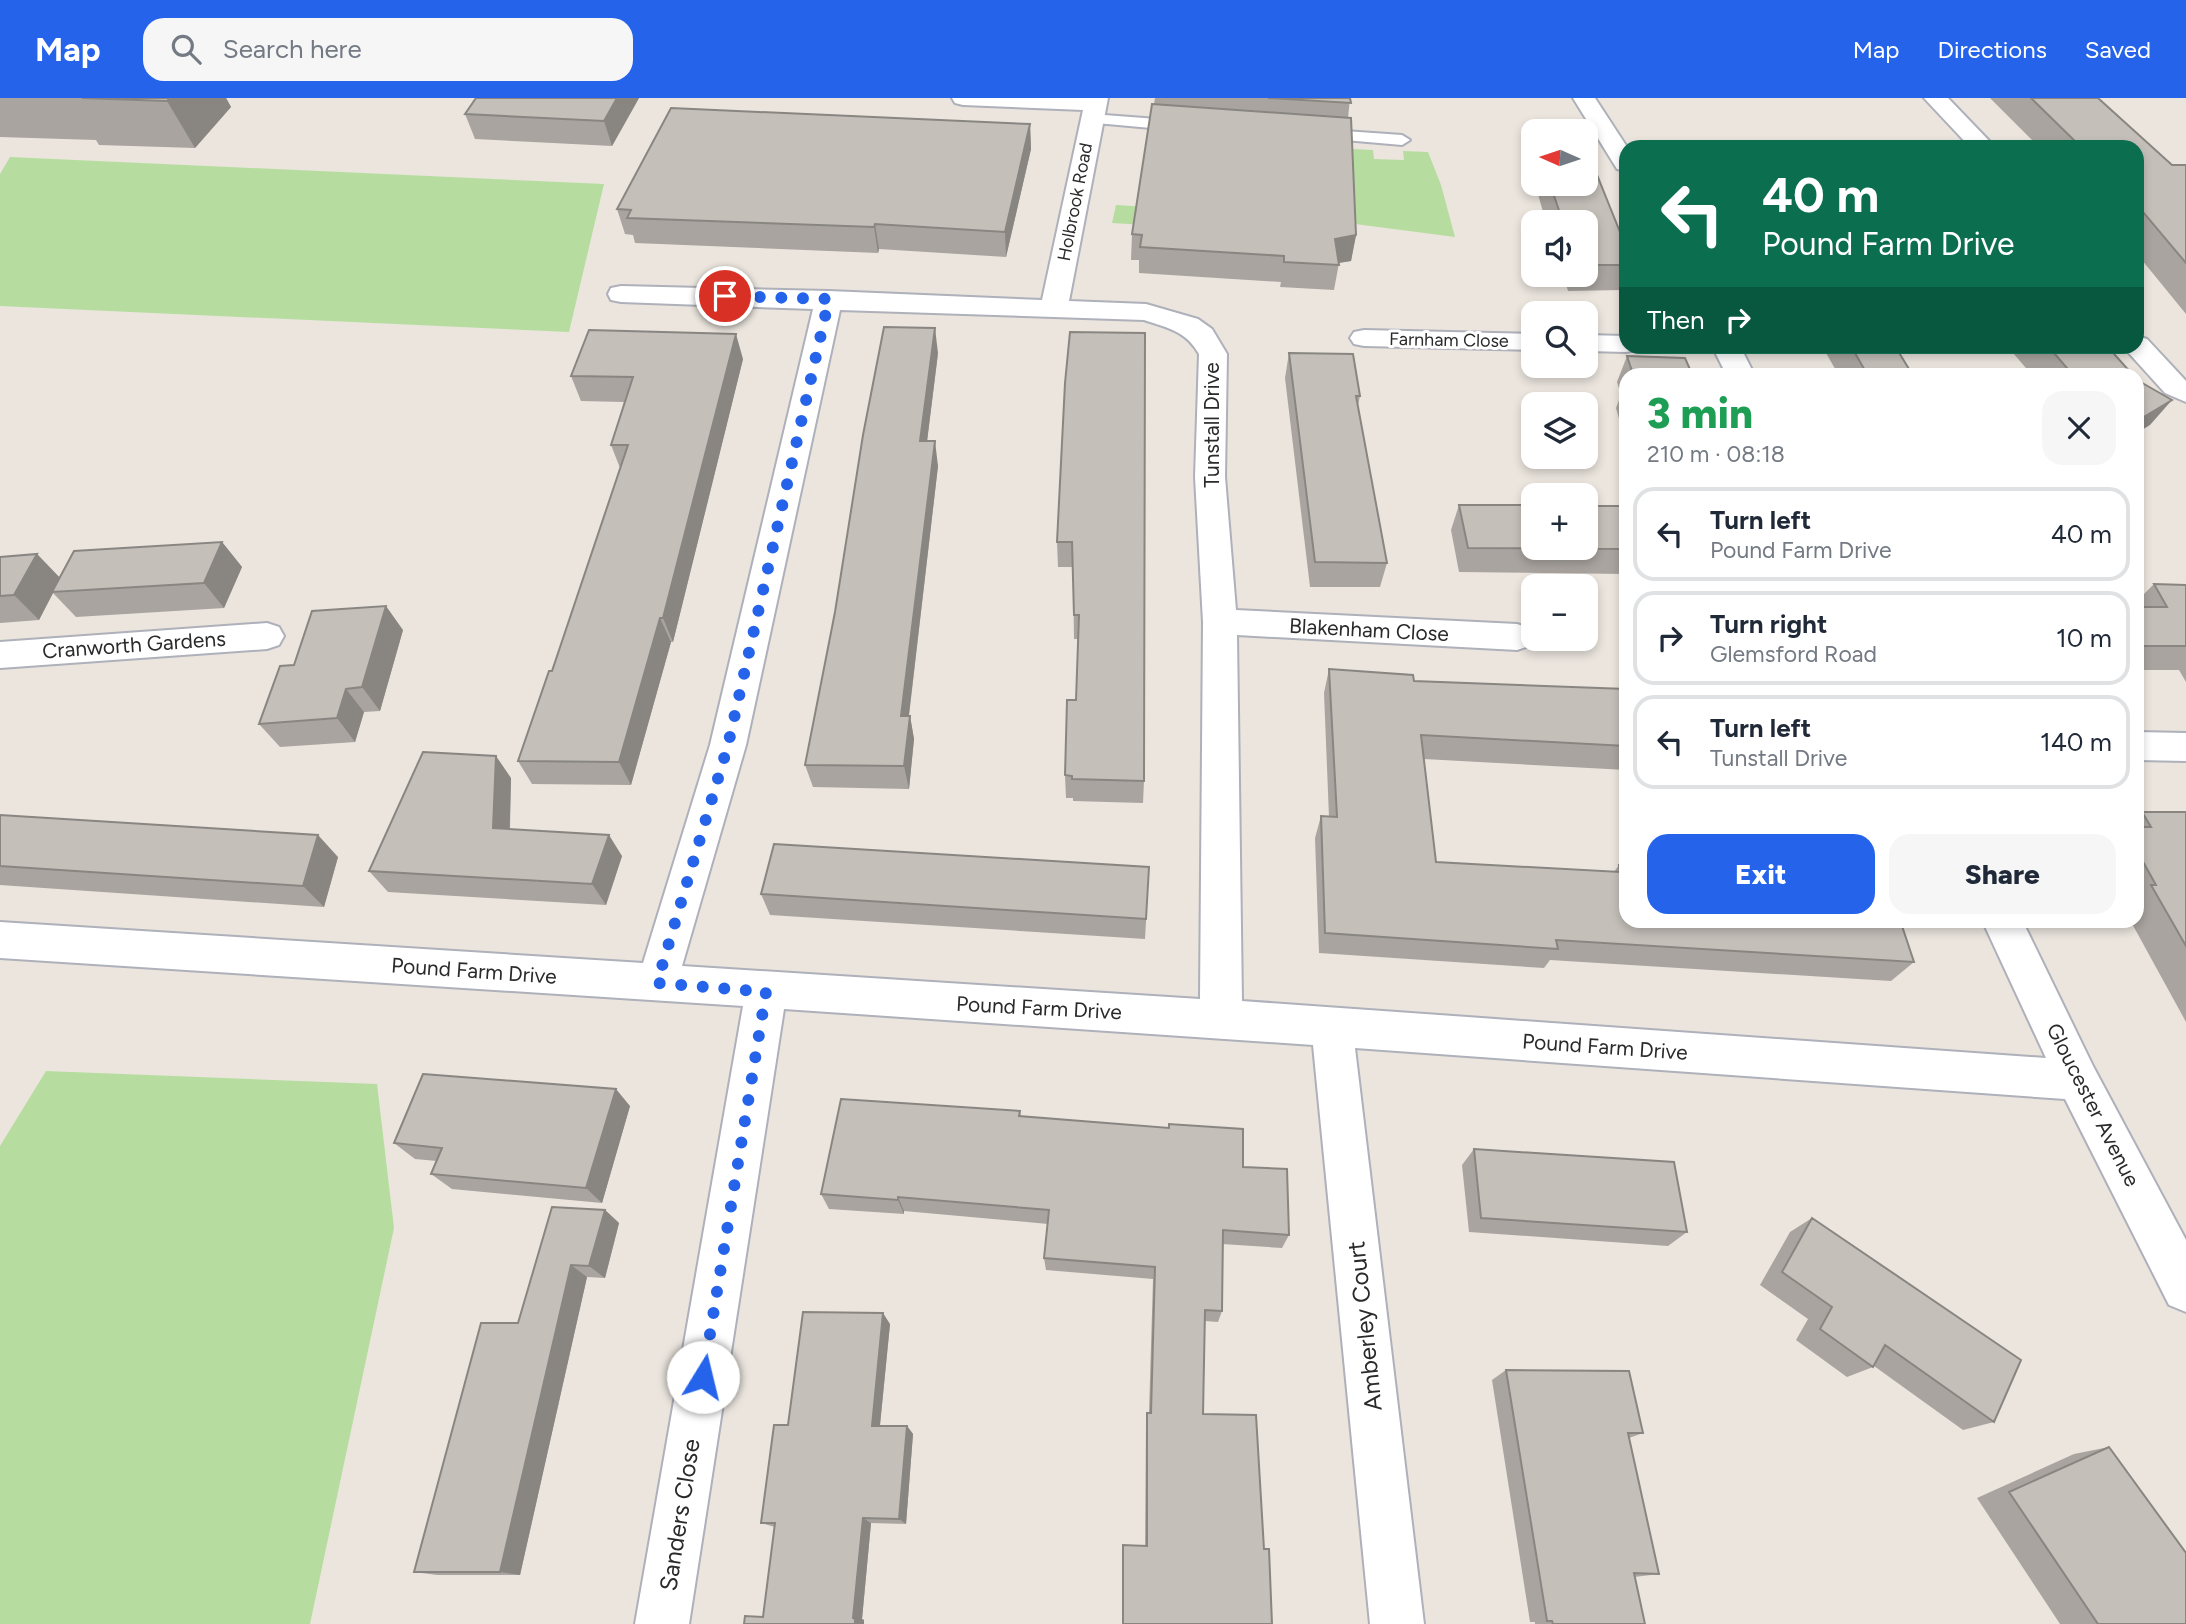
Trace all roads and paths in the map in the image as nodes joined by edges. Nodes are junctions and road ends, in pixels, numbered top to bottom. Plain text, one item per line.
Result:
1 (963, 98) edge
2 (1584, 98) edge
3 (1935, 98) edge
4 (1094, 107) edge
5 (1198, 127) edge
6 (1305, 134) edge
7 (1976, 140) edge
8 (1391, 144) dead end
9 (1619, 153) edge
10 (621, 294) dead end
11 (829, 299) junction
12 (1054, 307) junction
13 (1364, 338) dead end
14 (1521, 342) edge
15 (1598, 343) edge
16 (1619, 344) edge
17 (2144, 353) edge
18 (2186, 393) edge
19 (1220, 622) junction
20 (267, 636) dead end
21 (1517, 637) dead end
22 (0, 655) edge
23 (2144, 746) edge
24 (2186, 747) edge
25 (2006, 928) edge
26 (0, 940) edge
27 (657, 983) junction
28 (766, 992) junction
29 (1222, 1019) junction
30 (1332, 1027) junction
31 (2078, 1080) junction
32 (2186, 1288) edge
33 (662, 1624) edge
34 (1397, 1624) edge

1 - 4 street
2 - 9 street
3 - 7 street
4 - 5 lane
4 - 12 street, Holbrook Road
6 - 8 lane
10 - 11 street, Tunstall Drive
11 - 12 street, Tunstall Drive
11 - 27 street
12 - 19 street, Tunstall Drive
13 - 14 street, Farnham Close
15 - 16 street
17 - 18 street
19 - 21 street, Blakenham Close
19 - 29 street, Tunstall Drive
20 - 22 street, Cranworth Gardens
23 - 24 street
25 - 31 street, Gloucester Avenue
26 - 27 street, Pound Farm Drive
27 - 28 street, Pound Farm Drive
28 - 29 street, Pound Farm Drive
28 - 33 street, Sanders Close
29 - 30 street, Pound Farm Drive
30 - 31 street, Pound Farm Drive
30 - 34 street, Amberley Court
31 - 32 street, Gloucester Avenue

